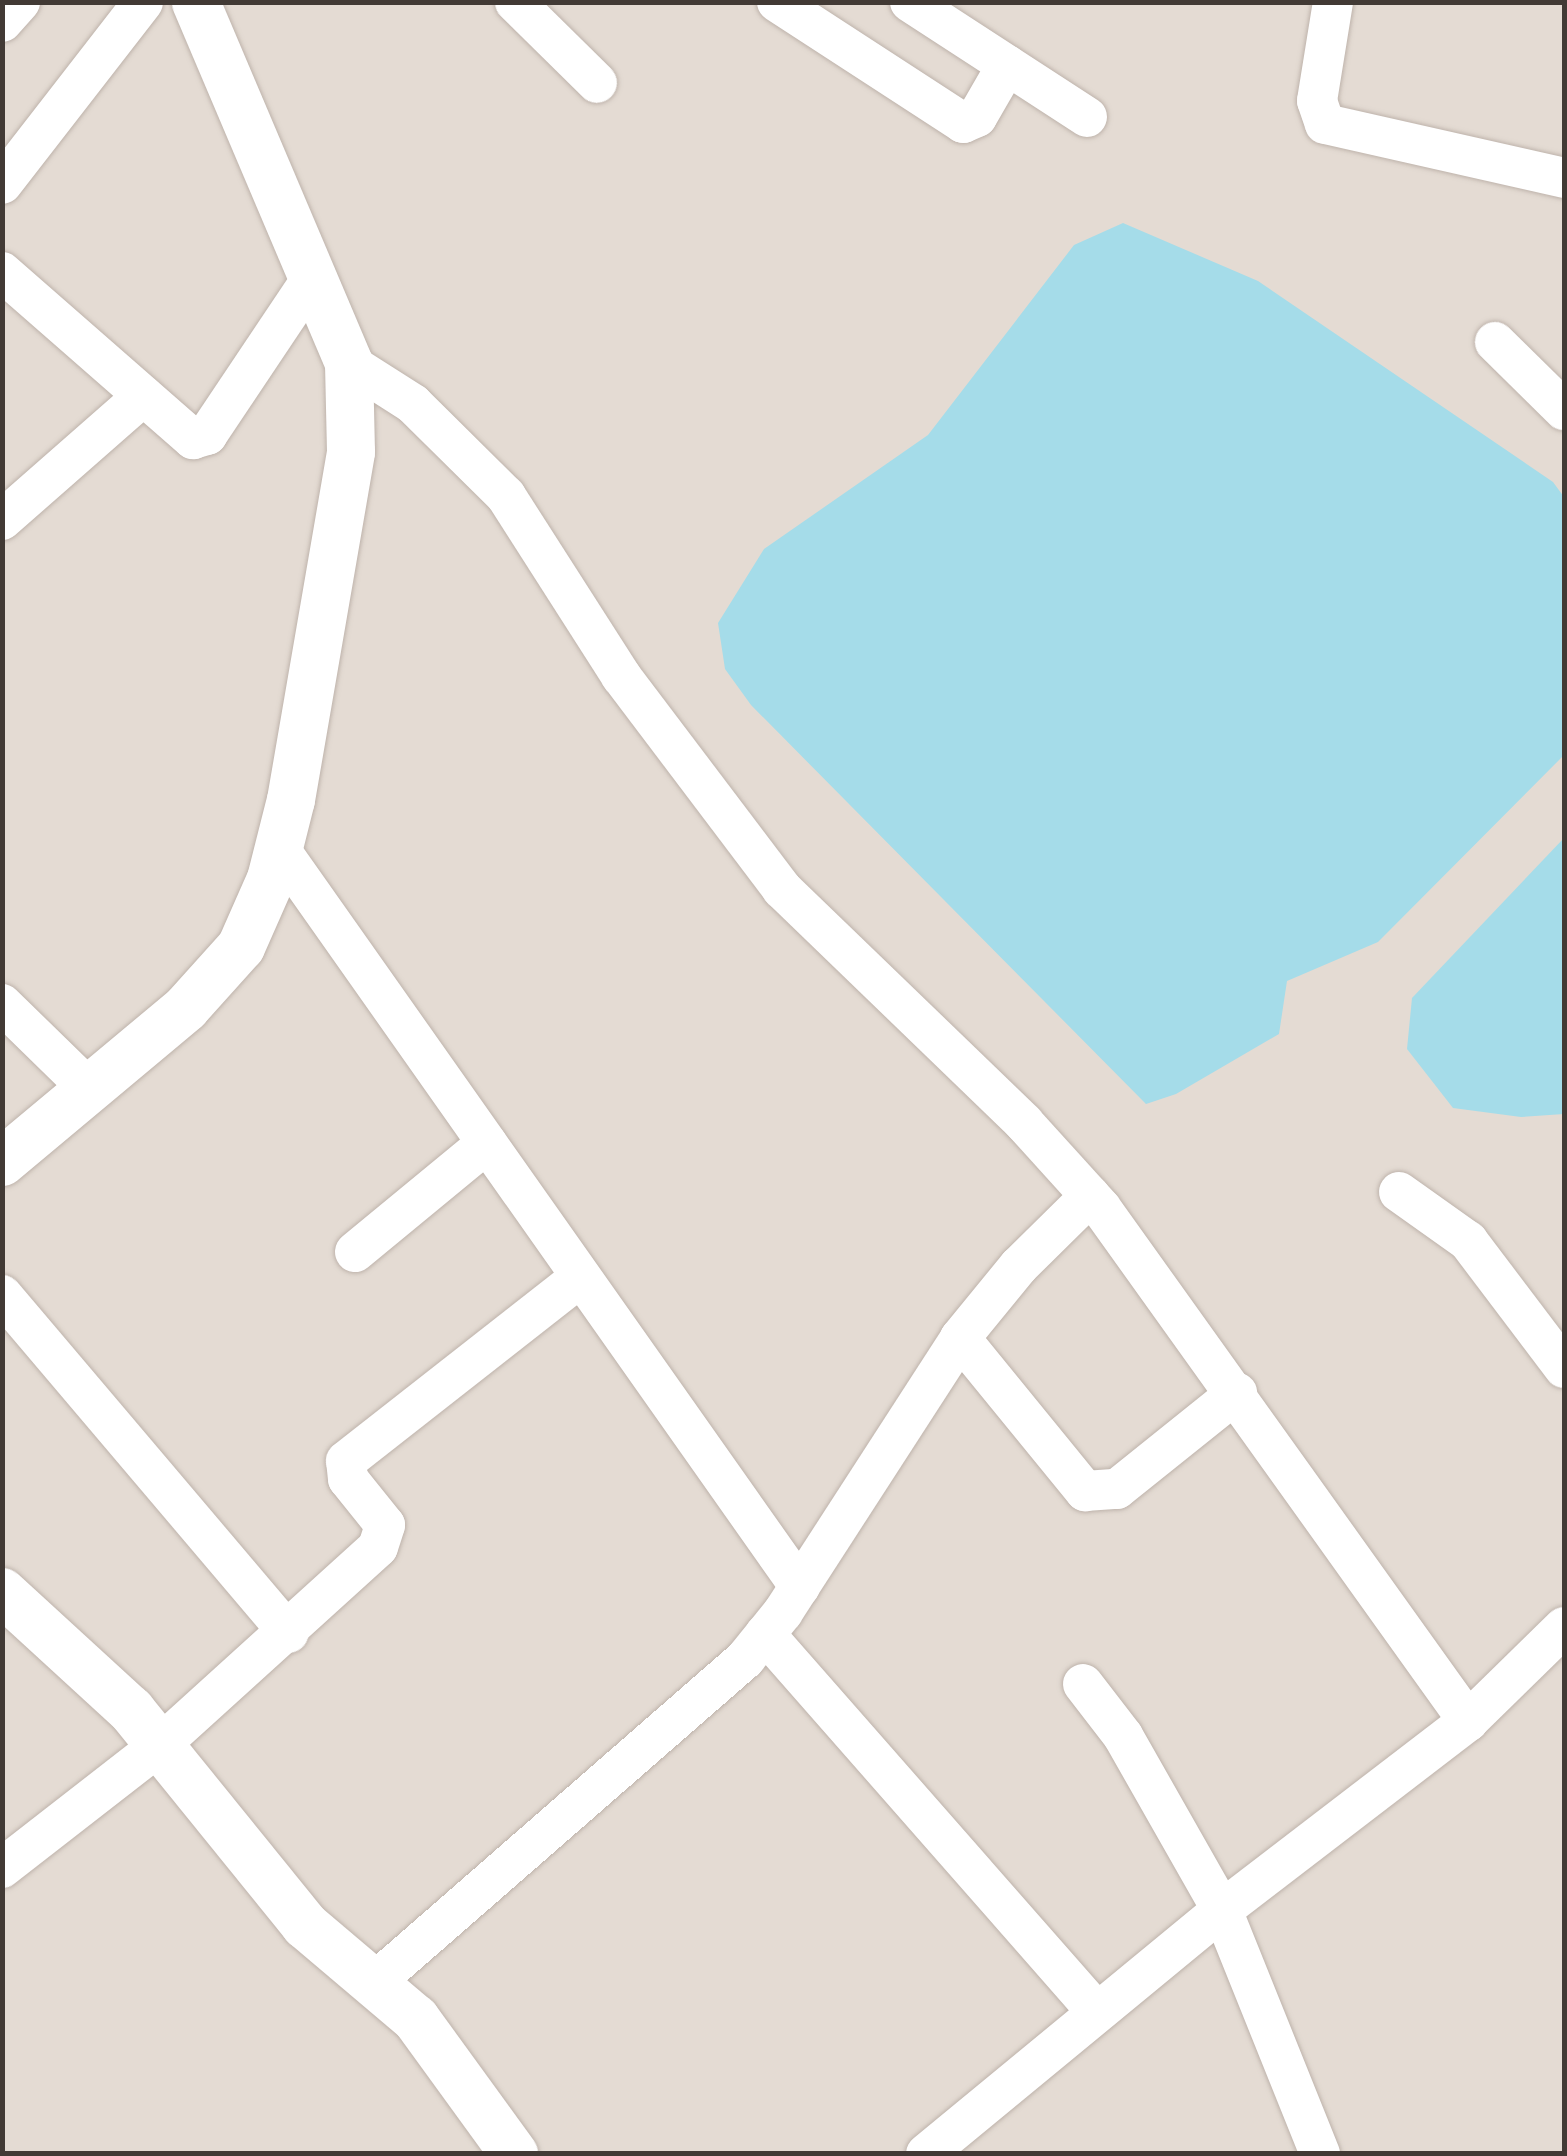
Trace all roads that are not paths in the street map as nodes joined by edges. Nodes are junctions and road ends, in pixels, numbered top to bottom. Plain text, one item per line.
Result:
1 (20, 2) edge
2 (143, 2) edge
3 (196, 2) edge
4 (515, 2) edge
5 (778, 2) edge
6 (910, 2) edge
7 (1332, 2) edge
8 (2, 22) edge
9 (1006, 65) junction
10 (596, 83) dead end
11 (1088, 117) dead end
12 (1564, 178) edge
13 (2, 184) edge
14 (2, 272) edge
15 (314, 275) junction
16 (1495, 342) dead end
17 (349, 363) junction
18 (142, 396) junction
19 (1564, 410) edge
20 (2, 520) edge
21 (278, 848) junction
22 (2, 1004) edge
23 (92, 1091) junction
24 (487, 1143) junction
25 (2, 1162) edge
26 (1400, 1192) dead end
27 (1090, 1196) junction
28 (355, 1252) dead end
29 (581, 1277) junction
30 (2, 1296) edge
31 (960, 1338) junction
32 (1564, 1368) edge
33 (1237, 1392) junction
34 (800, 1587) junction
35 (2, 1592) edge
36 (1564, 1627) edge
37 (289, 1633) junction
38 (765, 1634) junction
39 (1083, 1684) dead end
40 (1468, 1721) junction
41 (160, 1745) junction
42 (2, 1868) edge
43 (1222, 1910) junction
44 (376, 1981) junction
45 (1097, 2012) junction
46 (514, 2154) edge
47 (926, 2154) edge
48 (1320, 2154) edge

1 - 8 street
2 - 13 street
3 - 15 street
4 - 10 street
5 - 9 street
6 - 9 street
7 - 12 street
9 - 11 street
14 - 18 street
15 - 17 street
15 - 18 street
16 - 19 street
17 - 21 street
17 - 27 street
18 - 20 street
21 - 23 street
21 - 24 street
22 - 23 street
23 - 25 street
24 - 28 street
24 - 29 street
26 - 32 street
27 - 31 street
27 - 33 street
29 - 34 street
29 - 37 street
30 - 37 street
31 - 33 street
31 - 34 street
33 - 40 street
34 - 38 street
35 - 41 street
36 - 40 street
37 - 41 street
38 - 44 street
38 - 45 street
39 - 43 street
40 - 43 street
41 - 42 street
41 - 44 street
43 - 45 street
43 - 48 street
44 - 46 street
45 - 47 street

